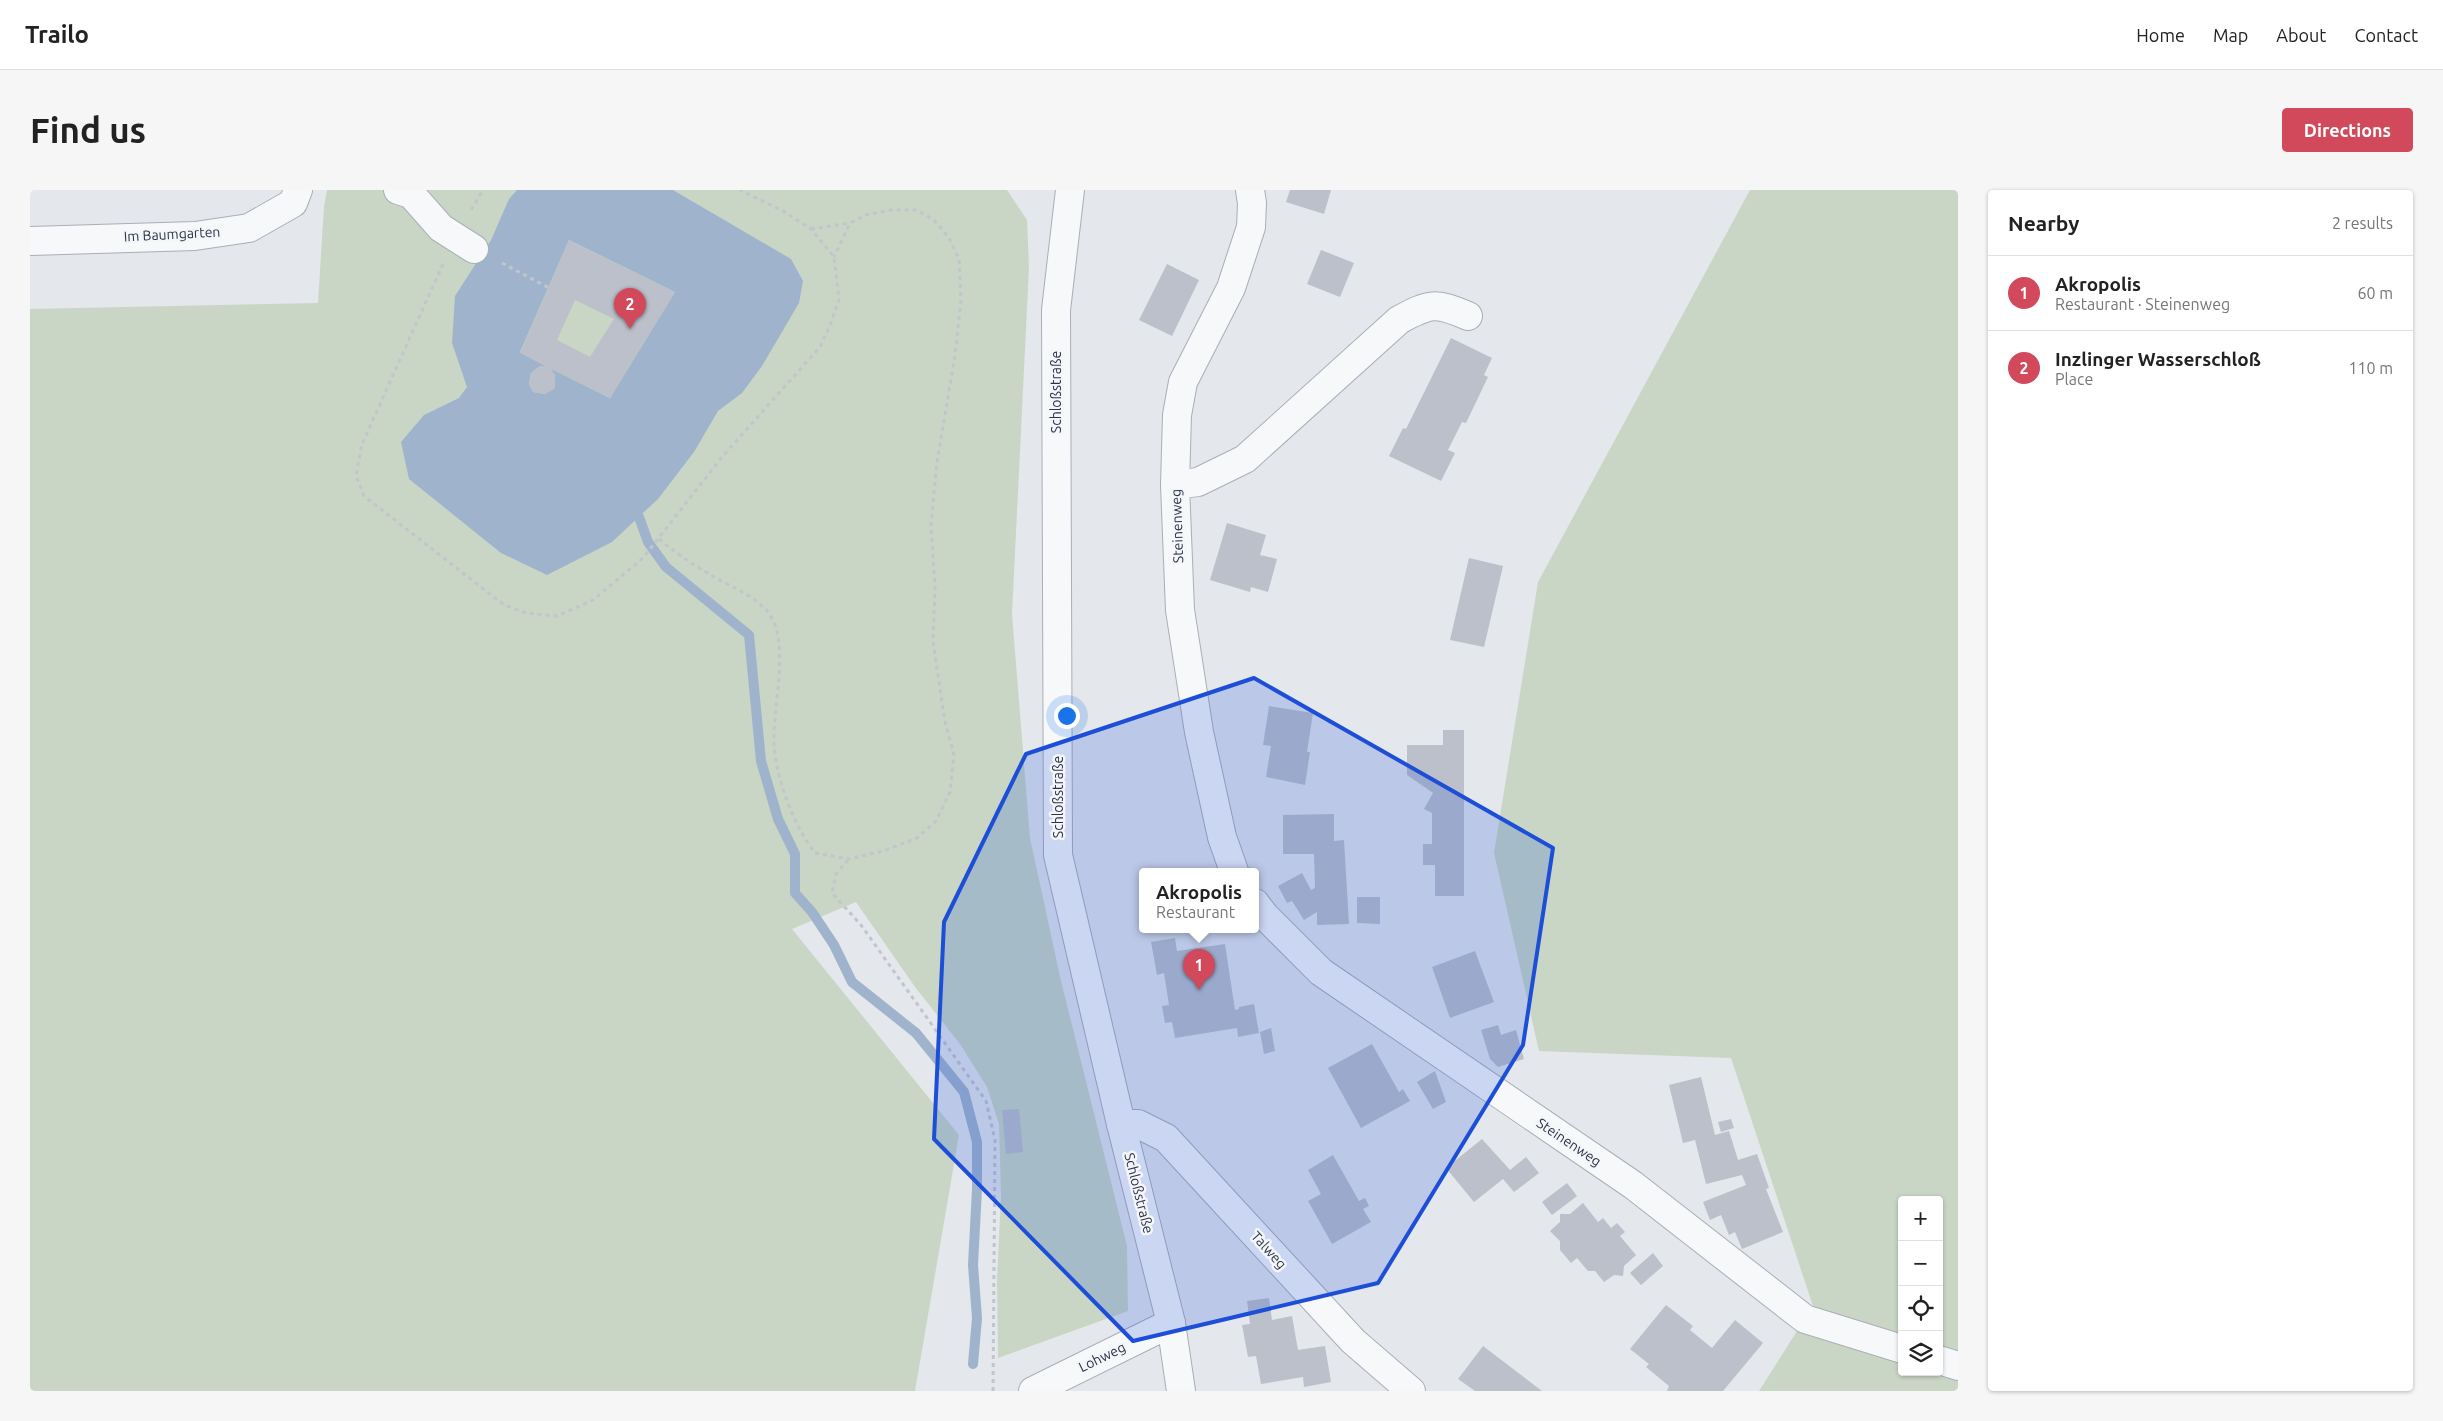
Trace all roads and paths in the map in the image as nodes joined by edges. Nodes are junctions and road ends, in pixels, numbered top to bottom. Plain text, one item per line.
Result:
1 (298, 190) edge
2 (398, 190) edge
3 (483, 190) edge
4 (740, 190) edge
5 (1070, 190) edge
6 (1250, 190) edge
7 (850, 223) junction
8 (811, 229) junction
9 (30, 242) edge
10 (465, 244) junction
11 (834, 257) junction
12 (549, 288) dead end
13 (1468, 316) dead end
14 (1175, 485) junction
15 (658, 541) junction
16 (849, 859) junction
17 (1233, 868) edge
18 (1259, 908) edge
19 (1121, 1124) junction
20 (1171, 1323) junction
21 (1898, 1348) edge
22 (1943, 1361) edge
23 (1958, 1366) edge
24 (993, 1391) edge
25 (1033, 1391) edge
26 (1181, 1391) edge
27 (1411, 1391) edge

1 - 9 street, Im Baumgarten
2 - 10 street
3 - 10 path
4 - 8 path
5 - 19 street, Schloßstraße
6 - 14 street, Steinenweg
7 - 8 path
7 - 11 path
7 - 16 path
8 - 11 path
10 - 12 path
10 - 15 path
11 - 15 path
13 - 14 street
14 - 17 street, Steinenweg
15 - 16 path
16 - 24 path
18 - 21 street, Steinenweg
19 - 20 street, Schloßstraße
19 - 27 street, Talweg
20 - 25 street, Lohweg
20 - 26 street, Schloßstraße
22 - 23 street

